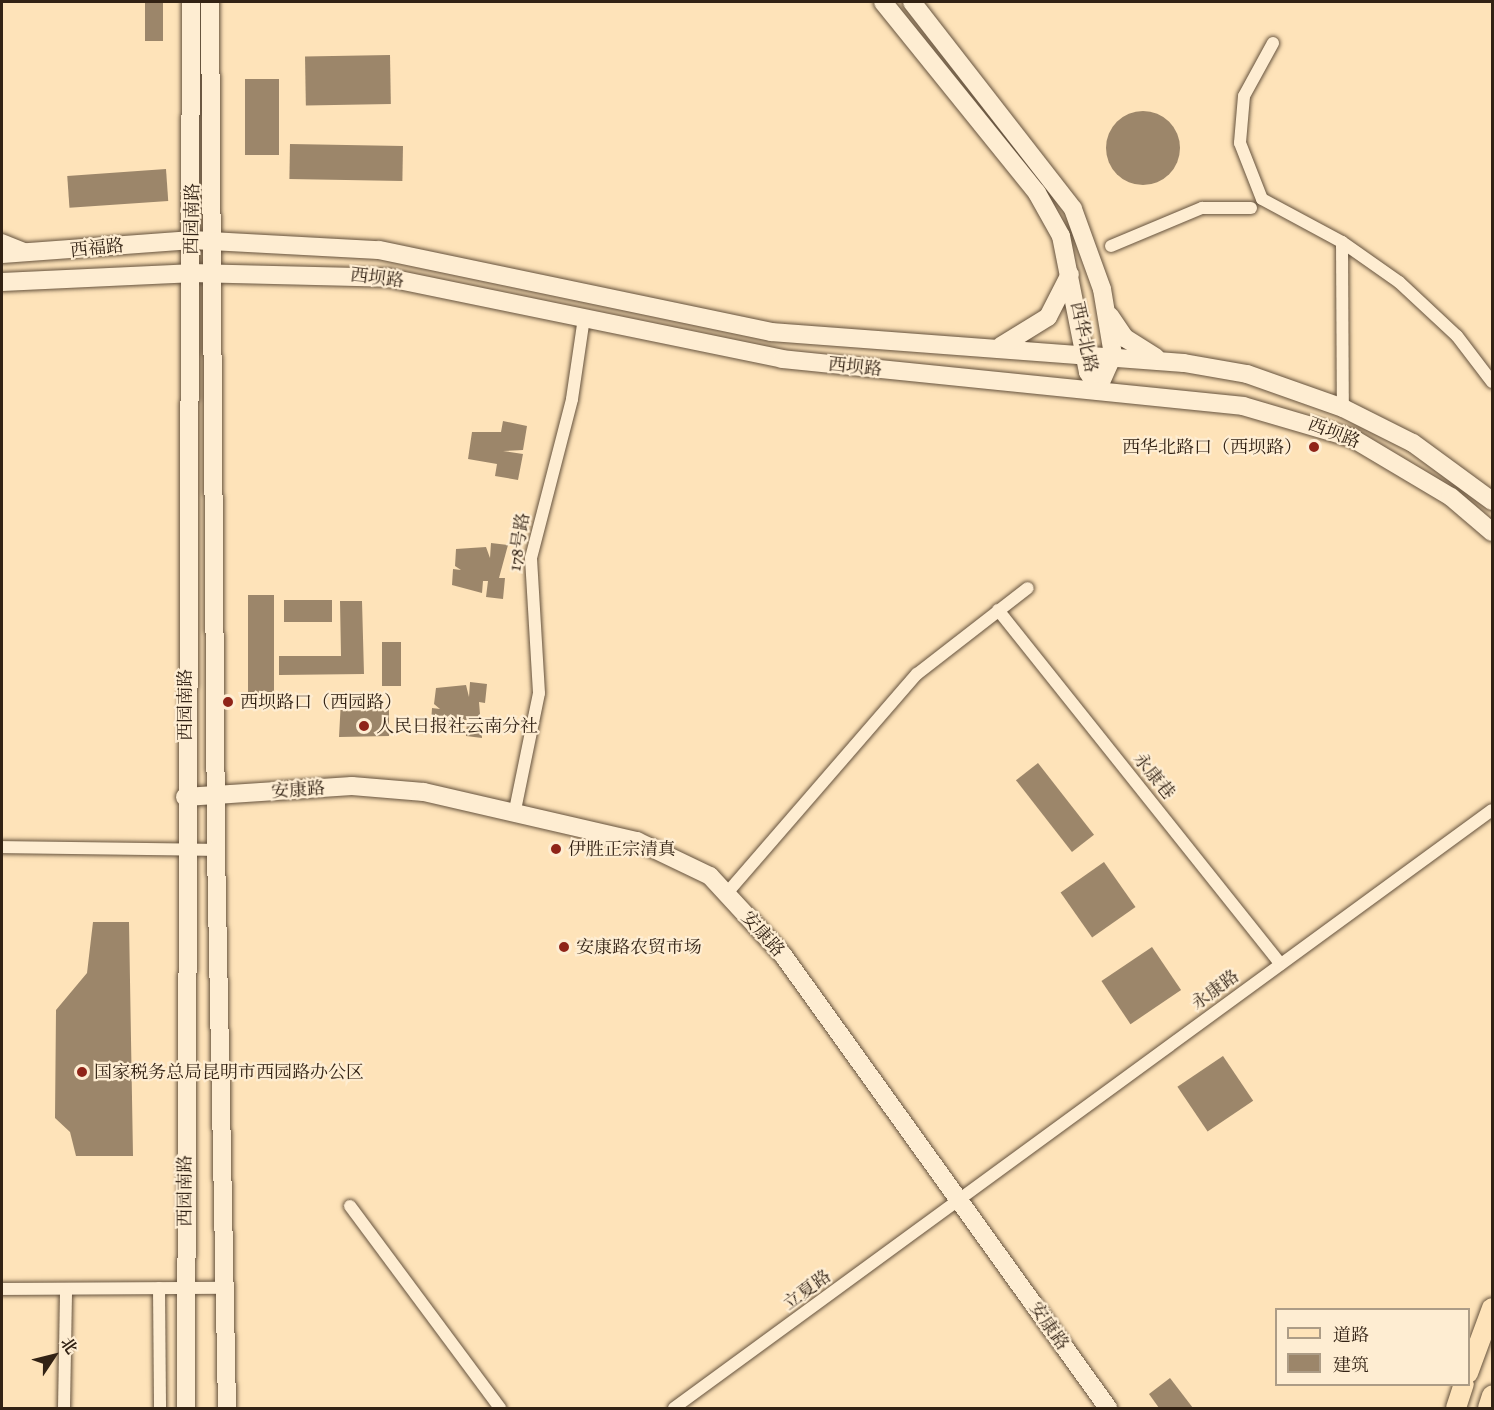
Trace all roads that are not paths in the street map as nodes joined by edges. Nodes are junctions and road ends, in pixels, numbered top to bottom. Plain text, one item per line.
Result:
1 (191, 2) edge
2 (210, 2) edge
3 (883, 2) edge
4 (912, 2) edge
5 (1273, 43) dead end
6 (1251, 208) dead end
7 (2, 240) edge
8 (192, 240) junction
9 (212, 240) junction
10 (1342, 242) junction
11 (1111, 246) dead end
12 (2, 254) edge
13 (36, 254) junction
14 (1071, 272) junction
15 (190, 273) junction
16 (212, 275) junction
17 (2, 282) edge
18 (35, 282) junction
19 (2, 290) edge
20 (1104, 303) junction
21 (584, 318) junction
22 (997, 347) junction
23 (1084, 352) junction
24 (1113, 355) junction
25 (1171, 362) junction
26 (1492, 382) edge
27 (1098, 388) junction
28 (1343, 408) junction
29 (1492, 501) edge
30 (1492, 532) edge
31 (1028, 588) dead end
32 (999, 610) junction
33 (215, 796) junction
34 (185, 797) junction
35 (515, 810) junction
36 (1492, 810) edge
37 (2, 848) edge
38 (185, 850) junction
39 (216, 850) junction
40 (727, 893) junction
41 (1281, 964) junction
42 (960, 1200) junction
43 (350, 1206) dead end
44 (159, 1288) junction
45 (186, 1288) junction
46 (224, 1288) junction
47 (2, 1289) edge
48 (66, 1291) junction
49 (1492, 1308) edge
50 (1470, 1368) edge
51 (1463, 1386) edge
52 (1492, 1396) edge
53 (64, 1408) edge
54 (160, 1408) edge
55 (186, 1408) edge
56 (227, 1408) edge
57 (500, 1408) edge
58 (674, 1408) edge
59 (1108, 1408) edge
60 (1456, 1408) edge
61 (1488, 1408) edge

1 - 8 main road, 西园南路
2 - 9 main road, 西园南路
3 - 14 main road, 西华北路
4 - 20 main road, 西华北路
5 - 10 street
6 - 11 street
7 - 13 street
8 - 9 main road, 西坝路
8 - 13 main road, 西福路
8 - 15 main road, 西园南路
9 - 16 main road, 西园南路
9 - 22 main road, 西坝路
10 - 26 street
10 - 28 street
12 - 13 main road, 西福路
14 - 22 main road
14 - 23 main road, 西华北路
15 - 16 main road, 西坝路
15 - 18 main road, 西福路
15 - 34 main road, 西园南路
16 - 21 main road, 西坝路
16 - 33 main road, 西园南路
17 - 18 main road, 西福路
18 - 19 street
20 - 24 main road, 西华北路
20 - 25 main road
21 - 27 main road, 西坝路
21 - 35 street, 178号路
22 - 23 main road, 西坝路
23 - 24 main road, 西坝路
23 - 27 main road, 西华北路
24 - 25 main road, 西坝路
24 - 27 main road, 西华北路
25 - 28 main road, 西坝路
27 - 30 main road, 西坝路
28 - 29 main road, 西坝路
31 - 32 street
32 - 40 street
32 - 41 street, 永康巷
33 - 34 main road, 安康路
33 - 35 main road, 安康路
33 - 39 main road, 西园南路
34 - 38 main road, 西园南路
35 - 40 main road, 安康路
36 - 41 street, 永康路
37 - 38 street
38 - 39 street
38 - 45 main road, 西园南路
39 - 46 main road, 西园南路
40 - 42 main road, 安康路
41 - 42 street, 永康路
42 - 58 street, 立夏路
42 - 59 main road, 安康路
43 - 57 street
44 - 45 street
44 - 48 street
44 - 54 street
45 - 46 street
45 - 55 main road, 西园南路
46 - 56 main road, 西园南路
47 - 48 street
48 - 53 street
49 - 50 main road
51 - 60 main road
52 - 61 main road

